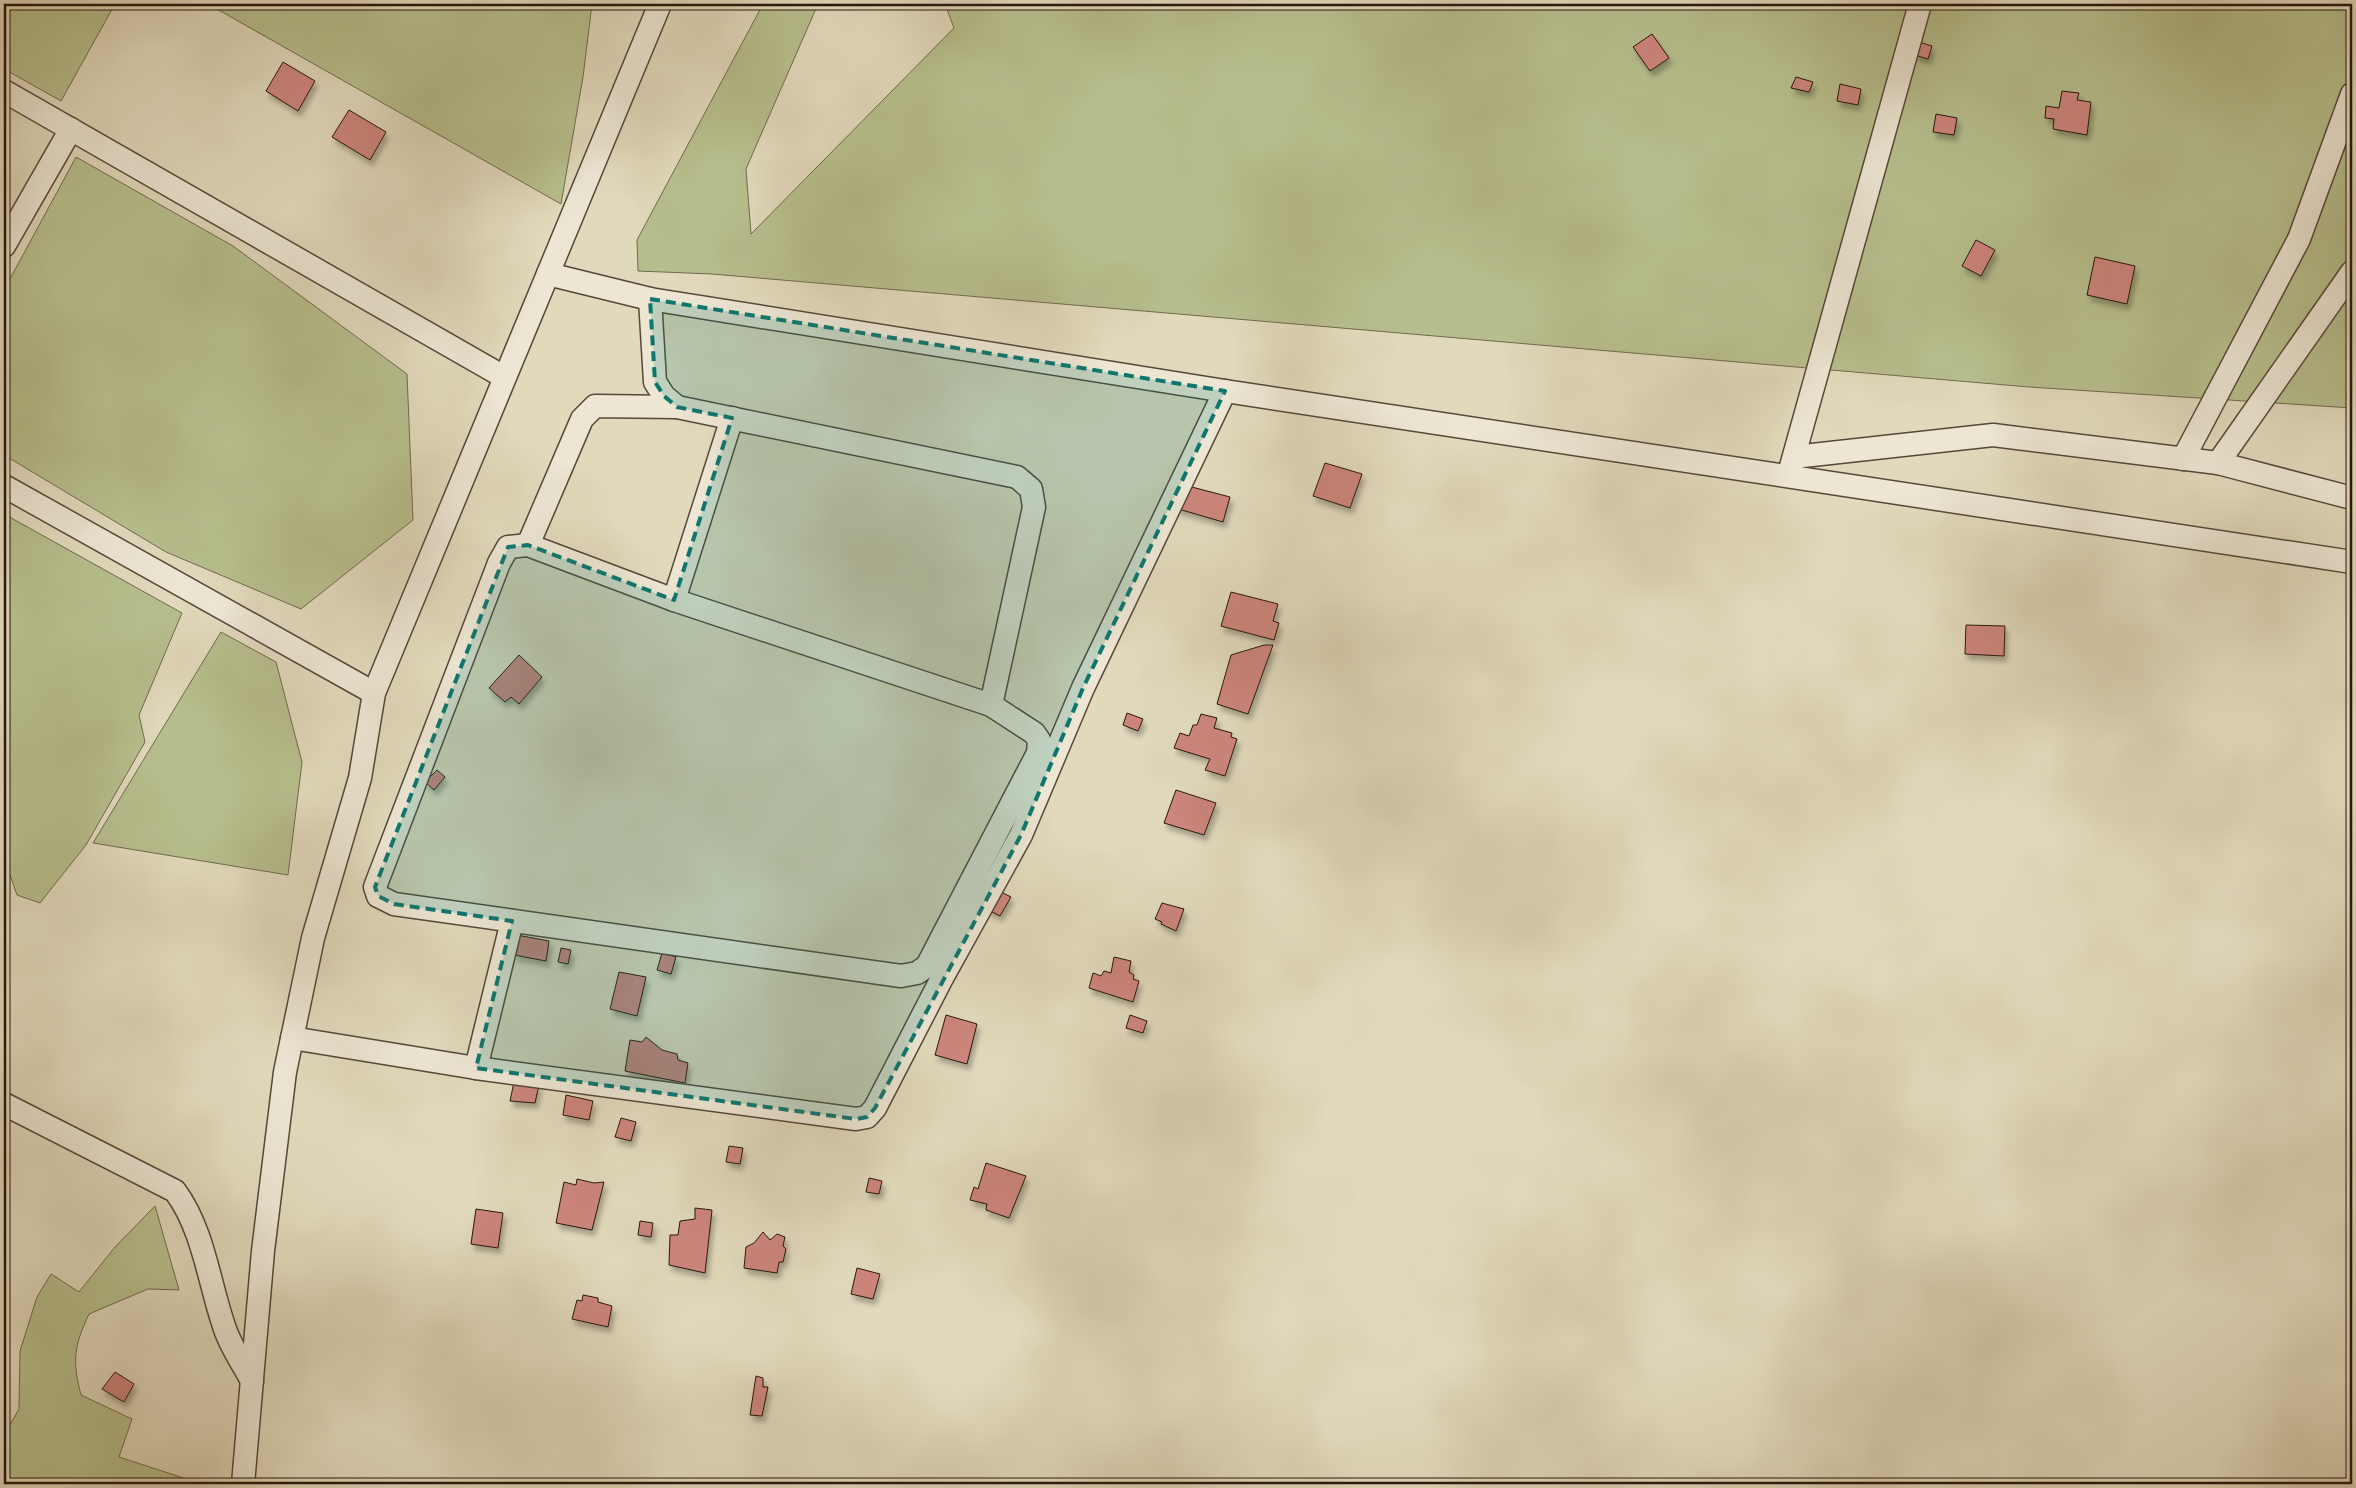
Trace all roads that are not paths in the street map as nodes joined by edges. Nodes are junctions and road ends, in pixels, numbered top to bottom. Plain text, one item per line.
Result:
1 (660, 4) edge
2 (1920, 4) edge
3 (4, 91) edge
4 (2352, 94) edge
5 (71, 129) junction
6 (4, 246) edge
7 (2352, 272) edge
8 (548, 274) junction
9 (650, 298) junction
10 (504, 377) junction
11 (1225, 391) junction
12 (677, 407) junction
13 (732, 418) junction
14 (2183, 459) junction
15 (2218, 463) junction
16 (1791, 466) junction
17 (4, 486) edge
18 (2352, 498) edge
19 (528, 545) junction
20 (2352, 562) edge
21 (674, 600) junction
22 (374, 693) junction
23 (991, 705) junction
24 (512, 920) junction
25 (292, 1038) junction
26 (476, 1068) junction
27 (4, 1104) edge
28 (252, 1381) junction
29 (243, 1484) edge

1 - 8 street
2 - 16 street
3 - 5 street
4 - 14 street
5 - 6 street
5 - 10 street
7 - 15 street
8 - 9 street
8 - 10 street
9 - 11 street
9 - 12 street
10 - 22 street
11 - 16 street
11 - 26 street
12 - 13 street
12 - 19 street
13 - 21 street
13 - 23 street
14 - 15 street
14 - 16 street
15 - 18 street
16 - 20 street
17 - 22 street
19 - 21 street
19 - 24 street
21 - 23 street
22 - 25 street
23 - 24 street
24 - 26 street
25 - 26 street
25 - 28 street
27 - 28 street
28 - 29 street

